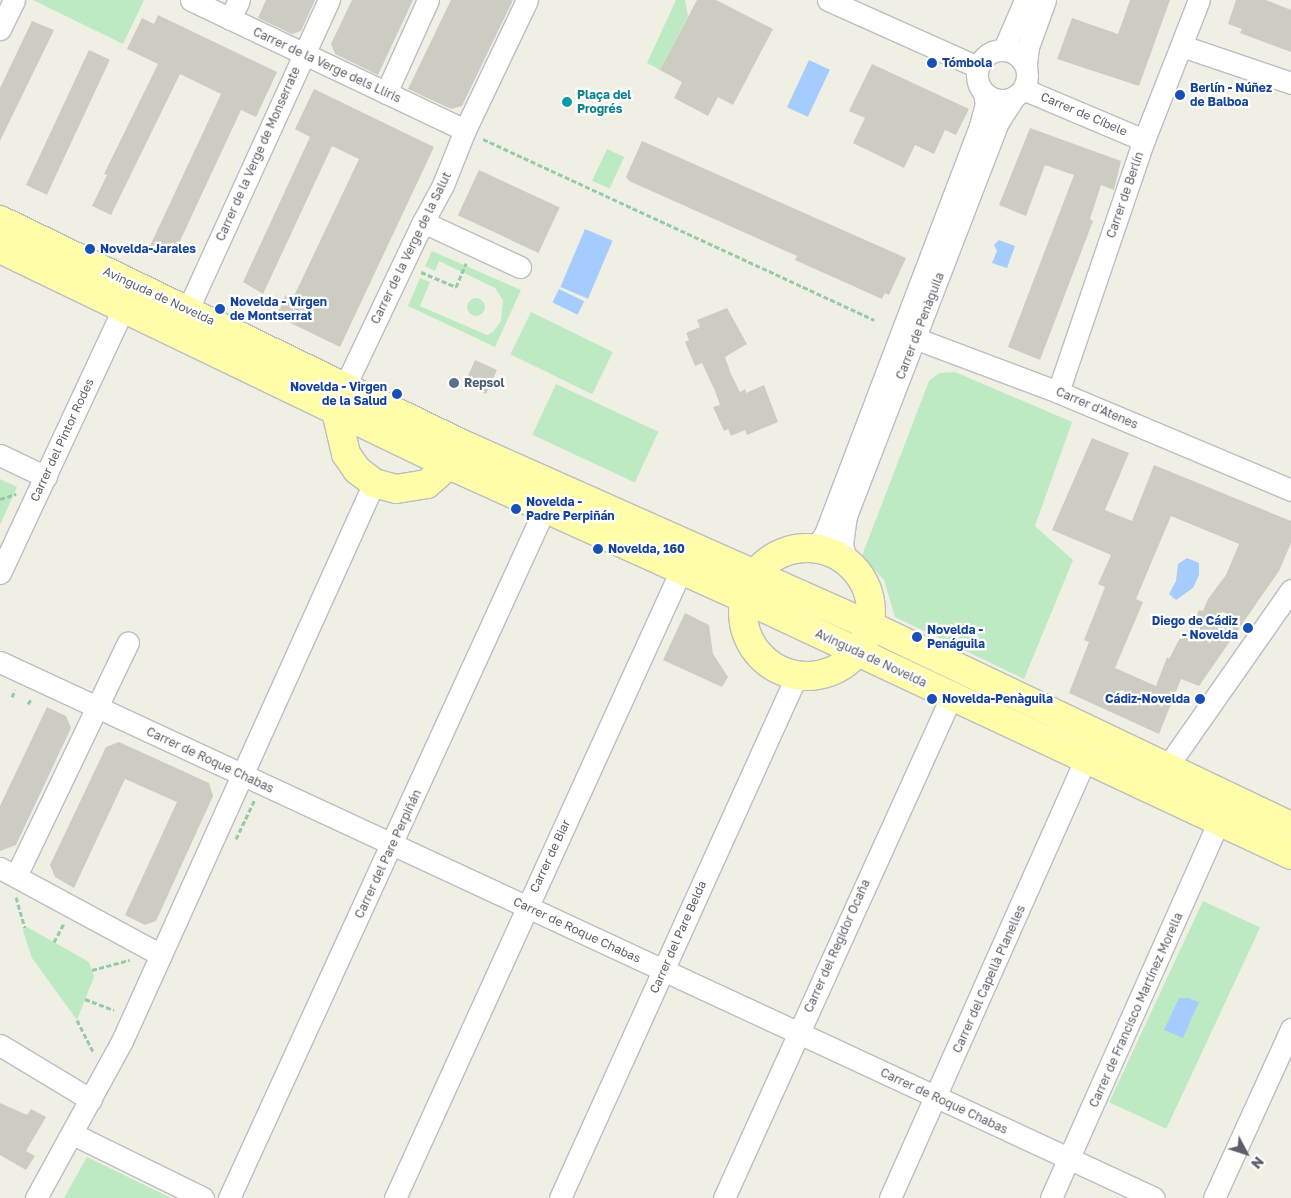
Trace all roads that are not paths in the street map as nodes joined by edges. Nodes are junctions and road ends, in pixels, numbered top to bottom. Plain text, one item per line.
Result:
1 (14, 0) edge
2 (191, 0) edge
3 (240, 0) edge
4 (329, 0) edge
5 (428, 0) edge
6 (527, 0) edge
7 (828, 0) edge
8 (1025, 0) edge
9 (1045, 0) edge
10 (1200, 0) edge
11 (230, 19) junction
12 (0, 29) edge
13 (1182, 46) junction
14 (1004, 49) junction
15 (303, 53) junction
16 (1026, 64) junction
17 (978, 67) junction
18 (1291, 82) edge
19 (386, 93) junction
20 (984, 93) junction
21 (1019, 93) junction
22 (474, 135) junction
23 (1144, 140) junction
24 (0, 220) edge
25 (423, 222) junction
26 (0, 248) edge
27 (520, 267) dead end
28 (124, 307) junction
29 (188, 309) junction
30 (908, 335) junction
31 (1058, 392) junction
32 (341, 398) junction
33 (456, 454) junction
34 (0, 455) edge
35 (46, 476) junction
36 (374, 483) junction
37 (1291, 490) edge
38 (545, 508) junction
39 (815, 548) junction
40 (846, 560) junction
41 (681, 570) junction
42 (0, 573) edge
43 (748, 587) junction
44 (1291, 590) edge
45 (870, 626) junction
46 (128, 642) dead end
47 (858, 652) junction
48 (0, 662) edge
49 (796, 677) junction
50 (952, 695) junction
51 (96, 706) junction
52 (1086, 758) junction
53 (1167, 767) junction
54 (241, 775) junction
55 (1219, 821) junction
56 (1291, 826) edge
57 (393, 843) junction
58 (1291, 855) edge
59 (10, 878) edge
60 (526, 906) junction
61 (161, 956) junction
62 (663, 971) junction
63 (1291, 1029) edge
64 (798, 1032) junction
65 (0, 1045) edge
66 (937, 1097) junction
67 (91, 1100) junction
68 (73, 1134) junction
69 (1070, 1158) junction
70 (36, 1198) edge
71 (203, 1198) edge
72 (228, 1198) edge
73 (395, 1198) edge
74 (560, 1198) edge
75 (724, 1198) edge
76 (890, 1198) edge
77 (1051, 1198) edge
78 (1154, 1198) edge
79 (1214, 1198) edge

1 - 12 street
2 - 11 street, Carrer de la Verge dels Lliris
3 - 11 street
4 - 15 street, Carrer de la Verge de Monserrate
5 - 19 street
6 - 22 street, Carrer de la Verge de la Salut
7 - 17 street
8 - 14 street
9 - 16 street
10 - 13 street, Carrer de Berlín
11 - 15 street, Carrer de la Verge dels Lliris
13 - 18 street
13 - 23 street, Carrer de Berlín
14 - 16 street
14 - 17 street
15 - 19 street, Carrer de la Verge dels Lliris
15 - 29 street, Carrer de la Verge de Monserrate
16 - 21 street
17 - 20 street
19 - 22 street, Carrer de la Verge dels Lliris
20 - 21 street
20 - 30 street, Carrer de Penàguila
21 - 23 street, Carrer de Cíbele
21 - 30 street, Carrer de Penàguila
22 - 25 street, Carrer de la Verge de la Salut
23 - 31 street, Carrer de Berlín
24 - 29 main road, Avinguda de Novelda
25 - 27 street
25 - 32 street, Carrer de la Verge de la Salut
26 - 28 main road, Avinguda de Novelda
28 - 32 main road, Avinguda de Novelda
28 - 35 street, Carrer del Pintor Rodes
29 - 32 main road, Avinguda de Novelda
30 - 31 street, Carrer d'Atenes
30 - 39 street, Carrer de Penàguila
30 - 40 street, Carrer de Penàguila
31 - 37 street, Carrer d'Atenes
32 - 33 main road, Avinguda de Novelda
32 - 36 main road
33 - 36 main road
33 - 38 main road, Avinguda de Novelda
33 - 43 main road, Avinguda de Novelda
34 - 35 street
35 - 42 street, Carrer del Pintor Rodes
36 - 54 street
38 - 41 main road, Avinguda de Novelda
38 - 57 street, Carrer del Pare Perpiñán
39 - 40 main road
39 - 43 main road
40 - 45 main road
41 - 43 main road, Avinguda de Novelda
41 - 60 street, Carrer de Biar
43 - 45 main road, Avinguda de Novelda
43 - 47 main road, Avinguda de Novelda
43 - 49 main road
44 - 53 street
45 - 47 main road
45 - 53 main road, Avinguda de Novelda
46 - 51 street
47 - 49 main road
47 - 50 main road, Avinguda de Novelda
48 - 51 street, Carrer de Roque Chabas
49 - 62 street, Carrer del Pare Belda
50 - 52 main road, Avinguda de Novelda
50 - 64 street, Carrer del Regidor Ocaña
51 - 54 street, Carrer de Roque Chabas
51 - 59 street
52 - 55 main road, Avinguda de Novelda
52 - 66 street, Carrer del Capellà Planelles
53 - 56 main road, Avinguda de Novelda
54 - 57 street, Carrer de Roque Chabas
54 - 61 street
55 - 58 main road, Avinguda de Novelda
55 - 69 street, Carrer de Francisco Martínez Morella
57 - 60 street, Carrer de Roque Chabas
57 - 72 street, Carrer del Pare Perpiñán
59 - 61 street
60 - 62 street, Carrer de Roque Chabas
60 - 73 street, Carrer de Biar
61 - 67 street
62 - 64 street, Carrer de Roque Chabas
62 - 74 street, Carrer del Pare Belda
63 - 79 street
64 - 66 street, Carrer de Roque Chabas
64 - 75 street, Carrer del Regidor Ocaña
65 - 67 street
66 - 69 street, Carrer de Roque Chabas
66 - 76 street, Carrer del Capellà Planelles
67 - 68 street
68 - 70 street
68 - 71 street
69 - 77 street, Carrer de Francisco Martínez Morella
69 - 78 street, Carrer de Roque Chabas

